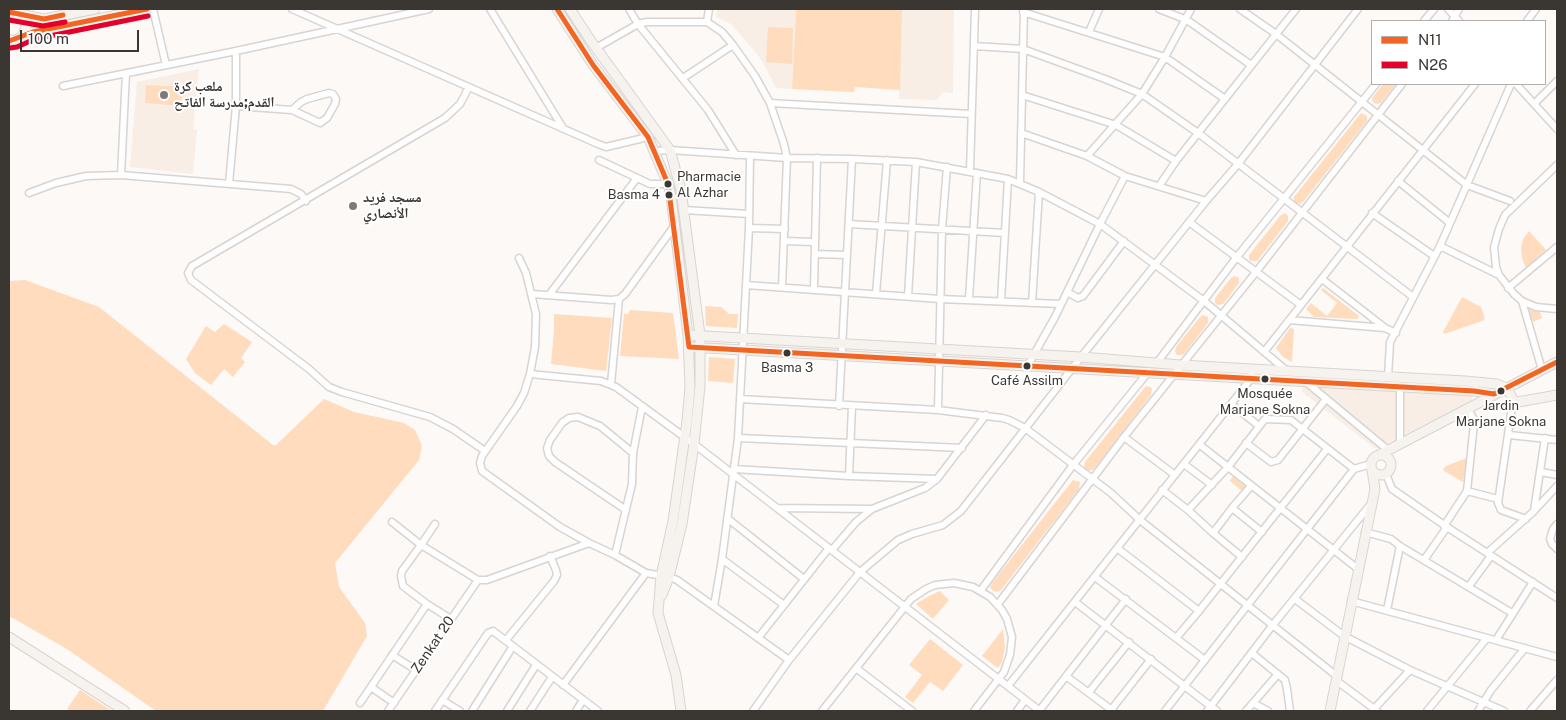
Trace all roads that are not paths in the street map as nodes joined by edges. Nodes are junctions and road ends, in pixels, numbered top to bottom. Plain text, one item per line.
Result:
1 (95, 9) edge
2 (147, 9) edge
3 (153, 9) edge
4 (292, 9) edge
5 (429, 9) edge
6 (490, 9) edge
7 (558, 9) edge
8 (570, 9) edge
9 (629, 9) edge
10 (708, 9) edge
11 (975, 9) edge
12 (1100, 9) edge
13 (1159, 9) edge
14 (1191, 9) edge
15 (1240, 9) edge
16 (1296, 9) edge
17 (1358, 9) edge
18 (1434, 9) edge
19 (1448, 9) edge
20 (1459, 9) edge
21 (1024, 10) edge
22 (9, 12) edge
23 (18, 12) edge
24 (1186, 20) junction
25 (1425, 20) edge
26 (1455, 20) edge
27 (707, 22) junction
28 (638, 24) junction
29 (336, 29) junction
30 (1089, 32) junction
31 (1276, 34) junction
32 (12, 40) edge
33 (733, 45) junction
34 (974, 46) junction
35 (596, 48) junction
36 (1023, 49) junction
37 (236, 51) junction
38 (1165, 57) junction
39 (166, 65) junction
40 (1315, 65) junction
41 (1251, 66) junction
42 (126, 74) junction
43 (683, 78) junction
44 (1557, 81) edge
45 (1375, 85) edge
46 (1401, 85) edge
47 (1474, 85) edge
48 (1511, 85) edge
49 (1517, 85) edge
50 (62, 86) dead end
51 (469, 87) junction
52 (1142, 94) junction
53 (1022, 95) junction
54 (1225, 99) junction
55 (1362, 101) junction
56 (770, 103) junction
57 (1535, 103) junction
58 (236, 106) junction
59 (292, 110) junction
60 (971, 114) junction
61 (1379, 114) junction
62 (1116, 125) junction
63 (564, 129) junction
64 (1557, 129) edge
65 (1021, 133) junction
66 (1198, 133) junction
67 (648, 137) junction
68 (1422, 149) junction
69 (670, 150) junction
70 (655, 151) junction
71 (736, 155) junction
72 (750, 156) junction
73 (1087, 156) junction
74 (787, 158) junction
75 (817, 158) junction
76 (852, 159) junction
77 (599, 160) dead end
78 (887, 160) junction
79 (1176, 161) junction
80 (916, 162) junction
81 (1238, 164) junction
82 (1557, 165) edge
83 (947, 167) junction
84 (970, 171) junction
85 (977, 173) junction
86 (121, 175) junction
87 (1125, 176) junction
88 (637, 178) junction
89 (1008, 179) junction
90 (1398, 181) junction
91 (1020, 183) junction
92 (229, 184) junction
93 (668, 184) junction
94 (1467, 185) junction
95 (1159, 186) junction
96 (1039, 192) junction
97 (29, 193) dead end
98 (1284, 200) junction
99 (1510, 200) dead end
100 (306, 201) junction
101 (1206, 201) junction
102 (684, 210) junction
103 (1302, 213) junction
104 (1372, 213) junction
105 (749, 214) junction
106 (1189, 222) junction
107 (1450, 223) junction
108 (849, 224) junction
109 (1100, 224) junction
110 (675, 226) junction
111 (882, 226) junction
112 (749, 228) junction
113 (913, 228) junction
114 (785, 229) junction
115 (942, 229) junction
116 (974, 231) junction
117 (1005, 233) junction
118 (784, 241) junction
119 (1124, 241) junction
120 (814, 242) junction
121 (1347, 246) junction
122 (1440, 246) junction
123 (1557, 247) edge
124 (815, 254) junction
125 (847, 255) junction
126 (1434, 256) junction
127 (519, 258) dead end
128 (1236, 258) junction
129 (1156, 264) junction
130 (1256, 272) junction
131 (1499, 275) junction
132 (1322, 279) junction
133 (746, 285) junction
134 (782, 287) junction
135 (1508, 288) junction
136 (814, 289) junction
137 (845, 291) junction
138 (1067, 292) junction
139 (532, 294) junction
140 (876, 294) junction
141 (549, 295) junction
142 (908, 296) junction
143 (1413, 297) junction
144 (619, 299) junction
145 (940, 299) junction
146 (969, 299) junction
147 (1001, 301) junction
148 (1204, 301) junction
149 (1522, 301) junction
150 (1032, 303) junction
151 (1061, 304) junction
152 (1301, 305) junction
153 (1557, 309) edge
154 (1222, 316) junction
155 (1289, 320) junction
156 (1385, 328) junction
157 (1396, 333) junction
158 (688, 335) junction
159 (700, 335) junction
160 (743, 338) junction
161 (842, 343) junction
162 (689, 347) junction
163 (701, 347) junction
164 (743, 350) junction
165 (940, 350) junction
166 (1264, 352) junction
167 (1035, 355) junction
168 (842, 356) junction
169 (1081, 357) junction
170 (940, 362) junction
171 (1557, 362) edge
172 (1156, 363) junction
173 (1181, 365) junction
174 (1028, 367) junction
175 (1073, 369) junction
176 (1252, 369) junction
177 (1542, 370) junction
178 (1287, 371) junction
179 (530, 374) junction
180 (1147, 374) junction
181 (1174, 375) junction
182 (1388, 377) junction
183 (1250, 380) junction
184 (1306, 382) junction
185 (611, 384) junction
186 (1400, 387) junction
187 (1507, 388) junction
188 (1494, 394) junction
189 (1557, 395) edge
190 (740, 399) junction
191 (1326, 399) junction
192 (1513, 400) junction
193 (1231, 404) junction
194 (839, 406) junction
195 (852, 406) junction
196 (642, 407) junction
197 (1468, 408) junction
198 (938, 410) junction
199 (986, 416) junction
200 (1259, 426) junction
201 (1025, 428) junction
202 (1302, 429) junction
203 (1509, 435) junction
204 (1124, 437) junction
205 (685, 438) junction
206 (738, 438) junction
207 (1545, 438) junction
208 (1557, 440) edge
209 (850, 443) junction
210 (1246, 443) junction
211 (694, 444) junction
212 (1398, 444) junction
213 (1200, 445) junction
214 (962, 448) junction
215 (1327, 449) junction
216 (1388, 450) junction
217 (485, 451) junction
218 (633, 453) junction
219 (1377, 456) junction
220 (1390, 462) junction
221 (1184, 464) junction
222 (1073, 465) junction
223 (1228, 467) junction
224 (1372, 467) junction
225 (1354, 468) junction
226 (734, 472) junction
227 (1540, 472) junction
228 (1385, 474) junction
229 (1175, 475) junction
230 (1557, 475) edge
231 (849, 476) junction
232 (937, 479) junction
233 (1092, 479) junction
234 (1212, 485) junction
235 (1251, 486) junction
236 (1557, 486) edge
237 (1374, 489) junction
238 (1162, 490) junction
239 (1467, 491) junction
240 (1498, 499) junction
241 (1371, 504) junction
242 (778, 508) junction
243 (1232, 508) junction
244 (872, 509) junction
245 (1280, 509) junction
246 (626, 510) junction
247 (1188, 510) junction
248 (1533, 512) junction
249 (727, 518) junction
250 (1526, 519) junction
251 (1140, 520) junction
252 (392, 522) dead end
253 (435, 524) dead end
254 (1557, 524) edge
255 (1446, 526) junction
256 (1307, 529) junction
257 (1262, 532) junction
258 (1365, 532) junction
259 (1213, 533) junction
260 (589, 543) junction
261 (422, 545) junction
262 (1400, 546) junction
263 (1117, 548) junction
264 (830, 549) junction
265 (1557, 549) edge
266 (1334, 550) junction
267 (615, 555) junction
268 (1489, 555) junction
269 (550, 556) junction
270 (1242, 557) junction
271 (722, 559) junction
272 (1424, 560) junction
273 (1358, 570) junction
274 (860, 572) junction
275 (646, 573) junction
276 (665, 576) junction
277 (1095, 577) junction
278 (804, 579) junction
279 (478, 580) junction
280 (1533, 582) junction
281 (1221, 584) junction
282 (1469, 586) junction
283 (980, 590) junction
284 (1557, 598) edge
285 (1126, 599) junction
286 (1295, 599) junction
287 (1351, 601) junction
288 (1076, 602) junction
289 (427, 604) junction
290 (998, 604) junction
291 (784, 605) junction
292 (905, 605) junction
293 (1247, 605) junction
294 (714, 606) junction
295 (1387, 610) junction
296 (1199, 611) junction
297 (1512, 613) junction
298 (451, 619) junction
299 (1106, 625) junction
300 (1272, 626) junction
301 (1344, 636) junction
302 (9, 637) edge
303 (758, 638) junction
304 (1176, 638) junction
305 (1487, 638) junction
306 (506, 640) junction
307 (1496, 640) junction
308 (1129, 642) junction
309 (513, 646) junction
310 (1526, 648) junction
311 (1253, 654) junction
312 (392, 655) junction
313 (1557, 657) edge
314 (1151, 659) junction
315 (789, 660) junction
316 (1204, 660) junction
317 (536, 665) junction
318 (856, 668) junction
319 (416, 670) junction
320 (1410, 670) junction
321 (1278, 674) junction
322 (1066, 676) junction
323 (552, 677) junction
324 (999, 679) junction
325 (1337, 679) junction
326 (1557, 680) edge
327 (1185, 685) junction
328 (1447, 685) junction
329 (563, 686) junction
330 (1008, 686) junction
331 (370, 687) junction
332 (1089, 692) junction
333 (442, 700) junction
334 (583, 700) junction
335 (1025, 700) junction
336 (1253, 702) junction
337 (1484, 702) junction
338 (360, 703) dead end
339 (394, 703) junction
340 (1212, 710) edge
341 (1375, 710) edge
342 (125, 711) edge
343 (388, 711) edge
344 (435, 711) edge
345 (460, 711) edge
346 (472, 711) edge
347 (507, 711) edge
348 (530, 711) edge
349 (576, 711) edge
350 (598, 711) edge
351 (681, 711) edge
352 (753, 711) edge
353 (822, 711) edge
354 (912, 711) edge
355 (974, 711) edge
356 (1017, 711) edge
357 (1040, 711) edge
358 (1112, 711) edge
359 (1164, 711) edge
360 (1246, 711) edge
361 (1268, 711) edge
362 (1290, 711) edge
363 (1330, 711) edge
364 (1427, 711) edge
365 (1478, 711) edge
366 (1504, 711) edge
367 (1530, 711) edge

1 - 23 street
2 - 32 street
3 - 39 street
4 - 29 street
5 - 29 street
6 - 63 street
7 - 67 street
8 - 35 street
9 - 28 street
10 - 27 street
11 - 34 street
12 - 30 street
13 - 24 street
14 - 24 street
15 - 31 street
16 - 31 street
17 - 40 street
18 - 25 street
19 - 26 street
20 - 26 street
21 - 30 street
21 - 36 street
22 - 23 street
23 - 32 street
24 - 38 street
24 - 41 street
27 - 28 street
27 - 33 street
28 - 35 street
28 - 43 street
29 - 37 street
29 - 51 street
30 - 38 street
31 - 40 street
31 - 41 street
33 - 43 street
33 - 56 street
34 - 36 street
34 - 60 street
35 - 69 street
36 - 52 street
36 - 53 street
37 - 39 street
37 - 58 street
38 - 52 street
38 - 54 street
39 - 42 street
40 - 55 street
40 - 81 street
41 - 54 street
42 - 50 street
42 - 86 street
43 - 71 street
44 - 57 street
45 - 55 street
46 - 61 street
47 - 68 street
48 - 94 street
49 - 57 street
51 - 63 street
51 - 100 street
52 - 62 street
52 - 66 street
53 - 62 street
53 - 65 street
54 - 66 street
55 - 61 street
55 - 98 street
56 - 60 street
56 - 74 street
57 - 64 street
58 - 59 street
58 - 92 street
59 - 59 street
60 - 84 street
61 - 68 street
61 - 103 street
62 - 73 street
62 - 79 street
63 - 67 street
65 - 73 street
65 - 91 street
66 - 79 street
66 - 81 street
67 - 70 street
68 - 90 street
68 - 94 street
69 - 70 street
69 - 71 street
69 - 102 street
70 - 93 street
71 - 72 street
72 - 74 street
72 - 105 street
73 - 87 street
74 - 75 street
74 - 114 street
75 - 76 street
75 - 120 street
76 - 78 street
76 - 108 street
77 - 88 street
78 - 80 street
78 - 111 street
79 - 95 street
80 - 83 street
80 - 113 street
81 - 98 street
81 - 101 street
82 - 131 street
83 - 84 street
83 - 115 street
84 - 85 street
85 - 89 street
85 - 116 street
86 - 92 street
86 - 97 street
87 - 95 street
87 - 109 street
88 - 93 street
88 - 141 street
89 - 91 street
89 - 117 street
90 - 104 street
90 - 107 street
91 - 96 street
92 - 100 street
93 - 110 street
94 - 99 street
94 - 107 street
95 - 101 street
96 - 109 street
96 - 150 street
98 - 103 street
98 - 128 street
100 - 217 street
101 - 106 street
102 - 105 street
102 - 159 street
103 - 121 street
103 - 130 street
104 - 121 street
104 - 126 street
105 - 112 street
106 - 128 street
106 - 129 street
107 - 122 street
108 - 111 street
108 - 125 street
109 - 119 street
109 - 138 street
110 - 144 street
110 - 158 street
111 - 113 street
111 - 140 street
112 - 114 street
112 - 133 street
113 - 115 street
113 - 142 street
114 - 118 street
115 - 116 street
115 - 145 street
116 - 117 street
116 - 146 street
117 - 147 street
118 - 120 street
118 - 134 street
119 - 129 street
119 - 138 street
120 - 124 street
121 - 132 street
121 - 143 street
122 - 126 street
122 - 131 street
123 - 135 street
124 - 125 street
124 - 136 street
125 - 137 street
126 - 143 street
127 - 139 street
128 - 130 street
128 - 148 street
129 - 148 street
129 - 169 street
130 - 152 street
130 - 154 street
131 - 135 street
132 - 152 street
132 - 156 street
133 - 134 street
133 - 160 street
134 - 136 street
135 - 149 street
136 - 137 street
137 - 140 street
137 - 161 street
138 - 151 street
139 - 141 street
139 - 179 street
140 - 142 street
141 - 144 street
142 - 145 street
143 - 157 street
144 - 185 street
145 - 146 street
145 - 165 street
146 - 147 street
147 - 150 street
148 - 154 street
148 - 172 street
149 - 153 street
149 - 177 street
150 - 151 street
151 - 167 street
152 - 155 street
154 - 166 street
154 - 173 street
155 - 156 street
155 - 166 street
156 - 157 street
157 - 182 street
158 - 159 street
158 - 162 street
159 - 160 street
159 - 163 street
160 - 161 street
160 - 164 street
161 - 165 street
161 - 168 street
162 - 163 street
162 - 205 street
163 - 164 street
163 - 211 street
164 - 168 street
164 - 190 street
165 - 167 street
165 - 170 street
166 - 178 street
167 - 169 street
167 - 174 street
168 - 170 street
168 - 194 street
169 - 172 street
169 - 175 street
170 - 174 street
170 - 198 street
171 - 177 street
172 - 173 street
172 - 180 street
173 - 176 street
173 - 181 street
174 - 175 street
175 - 180 street
175 - 201 street
176 - 178 street
176 - 183 street
177 - 187 street
178 - 182 street
179 - 185 street
179 - 217 street
180 - 181 street
180 - 222 street
181 - 183 street
181 - 204 street
182 - 187 street
183 - 184 street
183 - 193 street
184 - 186 street
184 - 191 street
185 - 196 street
186 - 188 street
186 - 212 street
187 - 188 street
187 - 192 street
188 - 197 street
189 - 192 street
190 - 194 street
190 - 206 street
191 - 202 street
191 - 216 street
192 - 203 street
193 - 200 street
193 - 213 street
194 - 195 street
195 - 198 street
195 - 209 street
196 - 205 street
196 - 218 street
197 - 212 street
197 - 239 street
198 - 199 street
199 - 201 street
199 - 214 street
200 - 202 street
200 - 210 street
201 - 222 street
201 - 274 street
202 - 210 street
202 - 215 street
203 - 207 street
203 - 240 street
204 - 229 street
204 - 233 street
205 - 211 street
205 - 276 street
206 - 209 street
206 - 226 street
207 - 208 street
207 - 227 street
209 - 214 street
209 - 231 street
210 - 223 street
211 - 226 street
211 - 276 street
212 - 216 street
212 - 220 street
213 - 221 street
213 - 223 street
214 - 232 street
215 - 225 street
215 - 245 street
216 - 219 street
217 - 260 street
218 - 246 street
218 - 246 street
219 - 220 street
219 - 224 street
220 - 228 street
221 - 229 street
221 - 234 street
222 - 233 street
222 - 283 street
223 - 234 street
223 - 235 street
224 - 225 street
224 - 228 street
224 - 237 street
225 - 256 street
226 - 231 street
226 - 242 street
226 - 249 street
227 - 230 street
227 - 248 street
228 - 237 street
228 - 255 street
229 - 238 street
231 - 232 street
232 - 244 street
233 - 251 street
233 - 290 street
234 - 247 street
235 - 243 street
235 - 245 street
236 - 248 street
237 - 241 street
238 - 247 street
238 - 251 street
239 - 240 street
239 - 255 street
240 - 250 street
241 - 258 street
241 - 266 street
242 - 244 street
242 - 264 street
243 - 257 street
243 - 259 street
244 - 264 street
245 - 256 street
245 - 257 street
246 - 267 street
247 - 259 street
248 - 250 street
249 - 271 street
249 - 278 street
250 - 268 street
251 - 263 street
251 - 281 street
252 - 261 street
253 - 261 street
254 - 265 street
255 - 268 street
255 - 272 street
256 - 266 street
256 - 293 street
257 - 270 street
258 - 262 street
258 - 273 street
259 - 270 street
260 - 267 street
260 - 269 street
261 - 279 street
261 - 289 street
262 - 272 street
262 - 295 street
263 - 277 street
263 - 296 street
264 - 274 street
264 - 278 street
266 - 273 street
266 - 286 street
267 - 275 street
268 - 280 street
268 - 282 street
269 - 279 street
269 - 306 street
270 - 281 street
271 - 291 street
271 - 294 street
272 - 282 street
273 - 287 street
274 - 292 street
274 - 315 street
275 - 276 street
275 - 329 street
276 - 294 street
276 - 351 street
277 - 285 street
277 - 288 street
278 - 291 street
279 - 298 street, Zenkat 20
280 - 284 street
280 - 297 street
281 - 293 street
281 - 296 street
282 - 297 street
283 - 290 street
283 - 292 street
285 - 299 street
285 - 304 street
286 - 300 street
286 - 301 street
287 - 295 street
287 - 301 street
288 - 299 street
288 - 330 street
289 - 298 street
289 - 312 street
290 - 324 street
291 - 303 street
292 - 318 street
292 - 324 street
293 - 300 street
293 - 316 street
294 - 303 street
295 - 305 street
296 - 304 street
297 - 307 street
298 - 319 street, Zenkat 20
299 - 308 street
299 - 322 street
300 - 311 street
300 - 325 street
301 - 320 street
301 - 325 street
302 - 342 street
303 - 315 street
304 - 316 street
305 - 307 street
305 - 328 street
306 - 309 street
306 - 333 street
307 - 310 street
308 - 314 street
308 - 332 street
309 - 317 street
309 - 346 street
310 - 313 street
310 - 337 street
311 - 321 street
311 - 340 street
312 - 319 street
312 - 331 street
314 - 327 street
314 - 358 street
315 - 352 street
316 - 327 street
317 - 323 street
317 - 347 street
318 - 353 street
318 - 354 street
319 - 339 street, Zenkat 20
320 - 328 street
320 - 341 street
321 - 336 street
321 - 362 street
322 - 332 street
322 - 357 street
323 - 329 street
323 - 348 street
324 - 330 street
324 - 355 street
325 - 341 street
325 - 363 street
326 - 367 street
327 - 340 street
327 - 359 street
328 - 337 street
328 - 364 street
329 - 334 street
330 - 335 street
331 - 338 street
331 - 339 street
332 - 358 street
333 - 344 street
333 - 345 street
334 - 349 street
334 - 350 street
335 - 356 street
335 - 357 street
336 - 360 street
336 - 361 street
337 - 365 street
337 - 366 street
339 - 343 street, Zenkat 20

